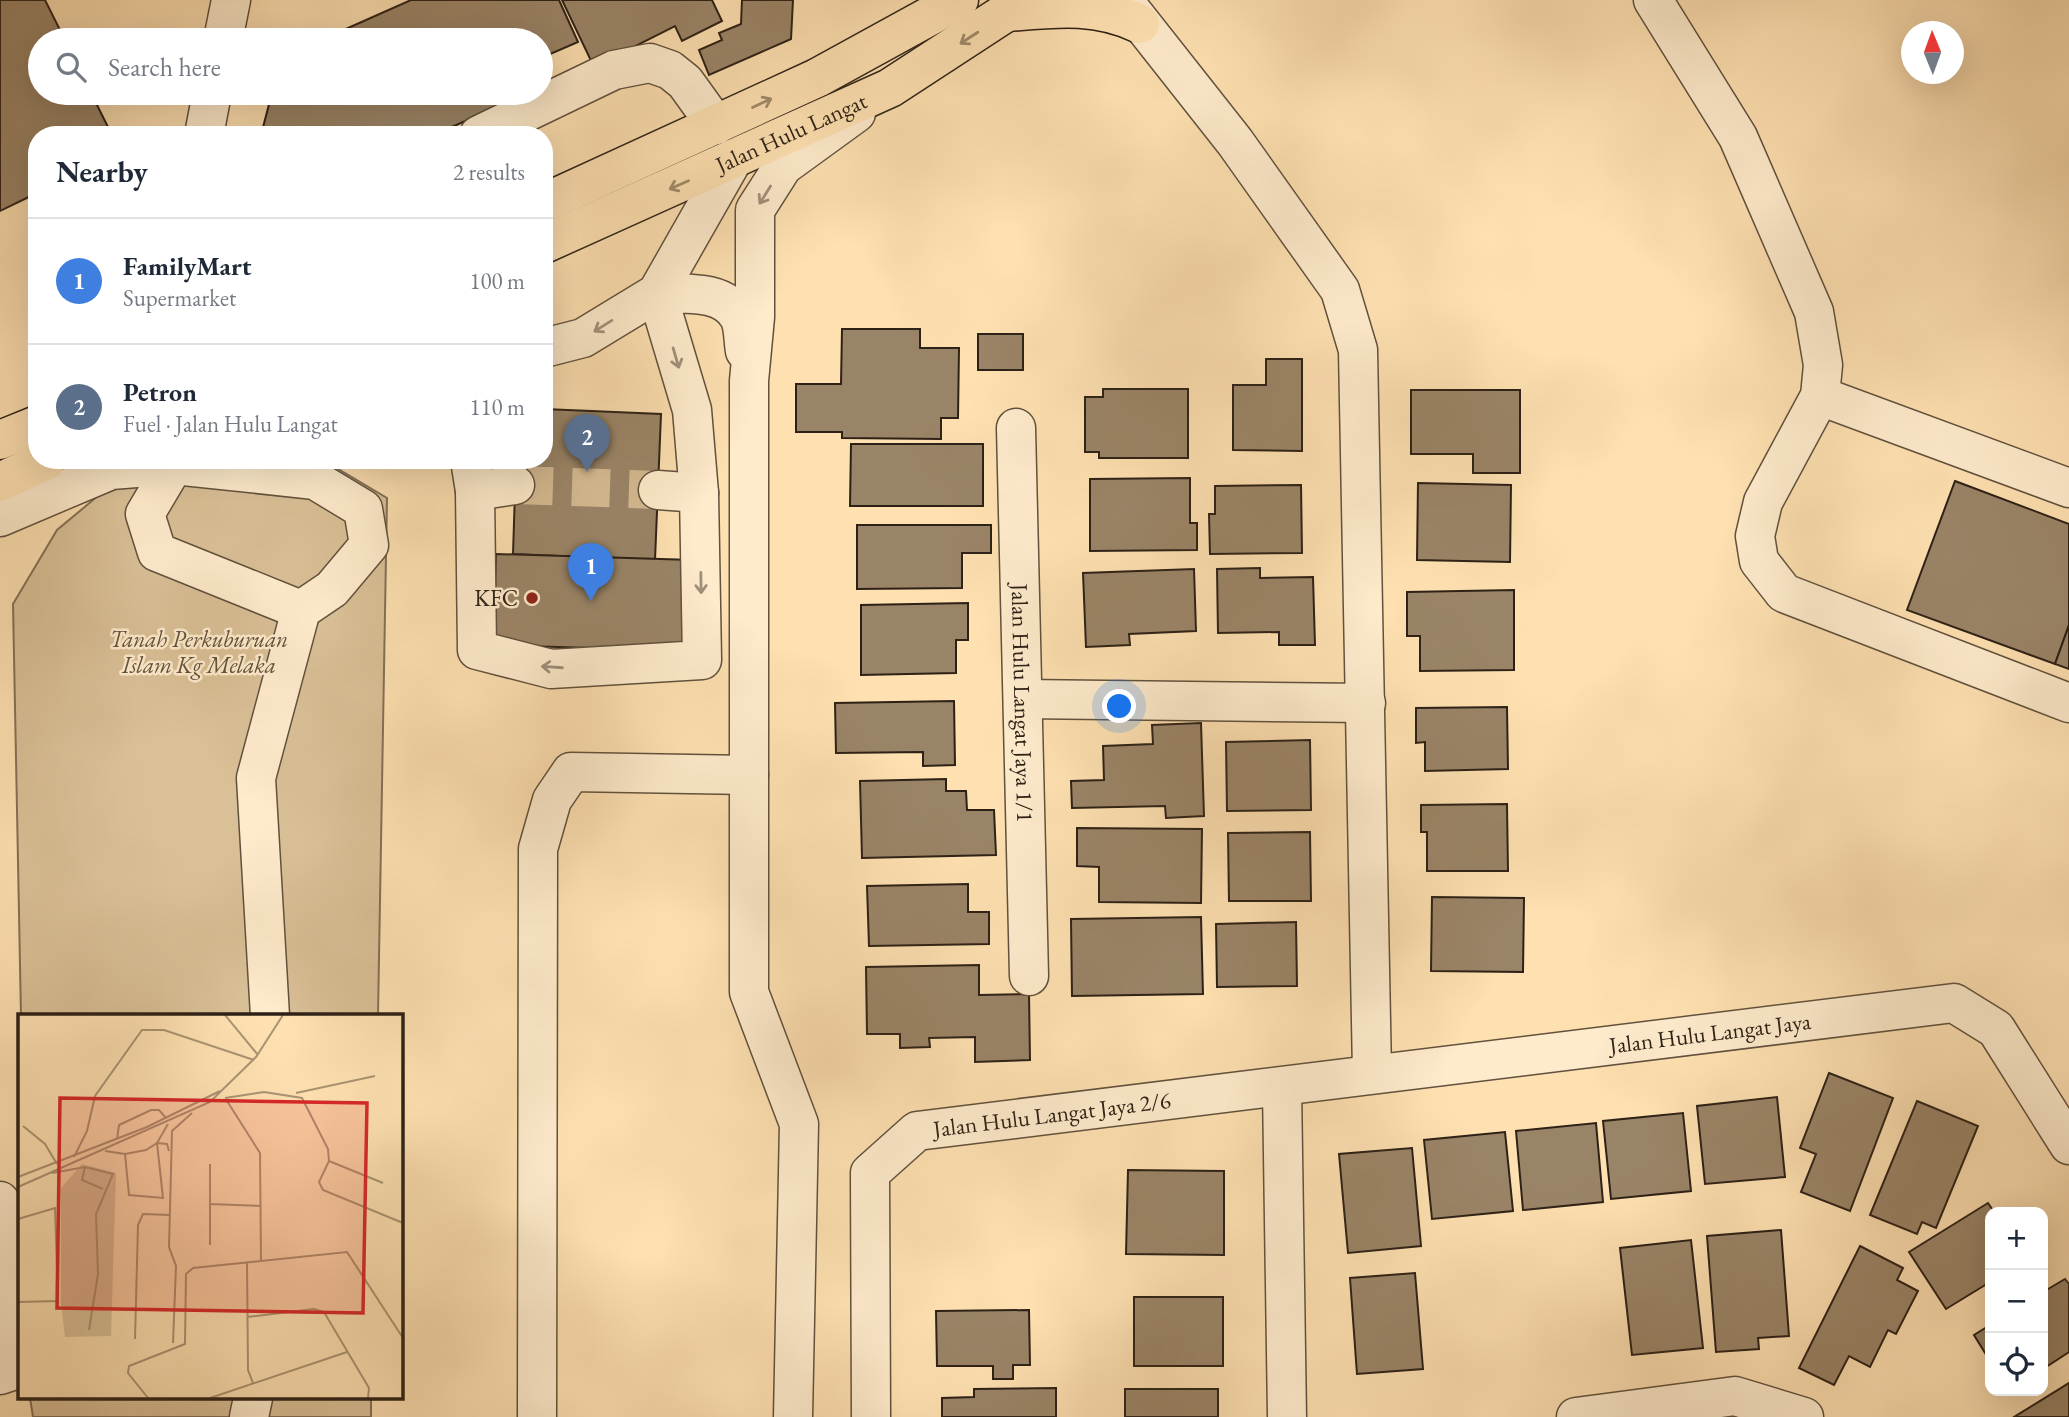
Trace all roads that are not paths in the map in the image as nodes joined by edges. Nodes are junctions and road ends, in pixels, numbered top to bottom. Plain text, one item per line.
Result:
1 (231, 0) edge
2 (959, 0) edge
3 (1653, 0) edge
4 (1017, 6) edge
5 (1131, 12) edge
6 (225, 28) edge
7 (890, 88) junction
8 (553, 99) edge
9 (210, 105) edge
10 (541, 105) edge
11 (716, 125) junction
12 (206, 126) edge
13 (498, 126) edge
14 (732, 161) junction
15 (553, 199) edge
16 (553, 240) edge
17 (657, 293) junction
18 (553, 346) edge
19 (749, 381) junction
20 (1820, 396) junction
21 (1016, 428) dead end
22 (28, 429) edge
23 (0, 440) edge
24 (28, 469) edge
25 (124, 469) edge
26 (172, 469) edge
27 (212, 469) edge
28 (473, 475) edge
29 (0, 482) edge
30 (515, 485) tunnel mouth
31 (2069, 488) edge
32 (658, 490) tunnel mouth
33 (699, 493) junction
34 (0, 517) edge
35 (301, 610) junction
36 (1023, 699) junction
37 (1366, 703) junction
38 (2069, 703) edge
39 (749, 775) junction
40 (1029, 976) dead end
41 (270, 1014) edge
42 (1372, 1073) junction
43 (1282, 1088) junction
44 (2069, 1145) edge
45 (0, 1201) edge
46 (0, 1376) edge
47 (537, 1417) edge
48 (793, 1417) edge
49 (871, 1417) edge
50 (1287, 1417) edge
51 (1576, 1417) edge
52 (1804, 1417) edge

1 - 6 street
11 -> 2 main road, Jalan Hulu Langat
3 - 20 street
4 - 5 main road
4 -> 7 main road, Jalan Hulu Langat
5 - 37 street
7 - 14 main road, Jalan Hulu Langat
7 -> 19 street
8 - 11 street
9 - 12 street
10 - 13 street
11 - 15 main road, Jalan Hulu Langat
14 -> 16 main road, Jalan Hulu Langat
14 - 17 street
17 -> 18 street
17 - 19 street
17 -> 33 street
19 - 39 street
20 - 31 street
20 - 38 street
21 - 36 street, Jalan Hulu Langat Jaya 1/1
22 - 23 main road
24 - 29 main road
25 - 34 street
26 - 35 street
27 - 35 street
28 - 30 street
33 -> 28 street
32 - 33 street
35 - 41 street
36 - 37 street
36 - 40 street, Jalan Hulu Langat Jaya 1/1
37 - 42 street
39 - 47 street
39 - 48 street
42 - 43 street, Jalan Hulu Langat Jaya
42 - 44 street, Jalan Hulu Langat Jaya
43 - 49 street, Jalan Hulu Langat Jaya 2/6
43 - 50 street
45 - 46 street
51 - 52 street

